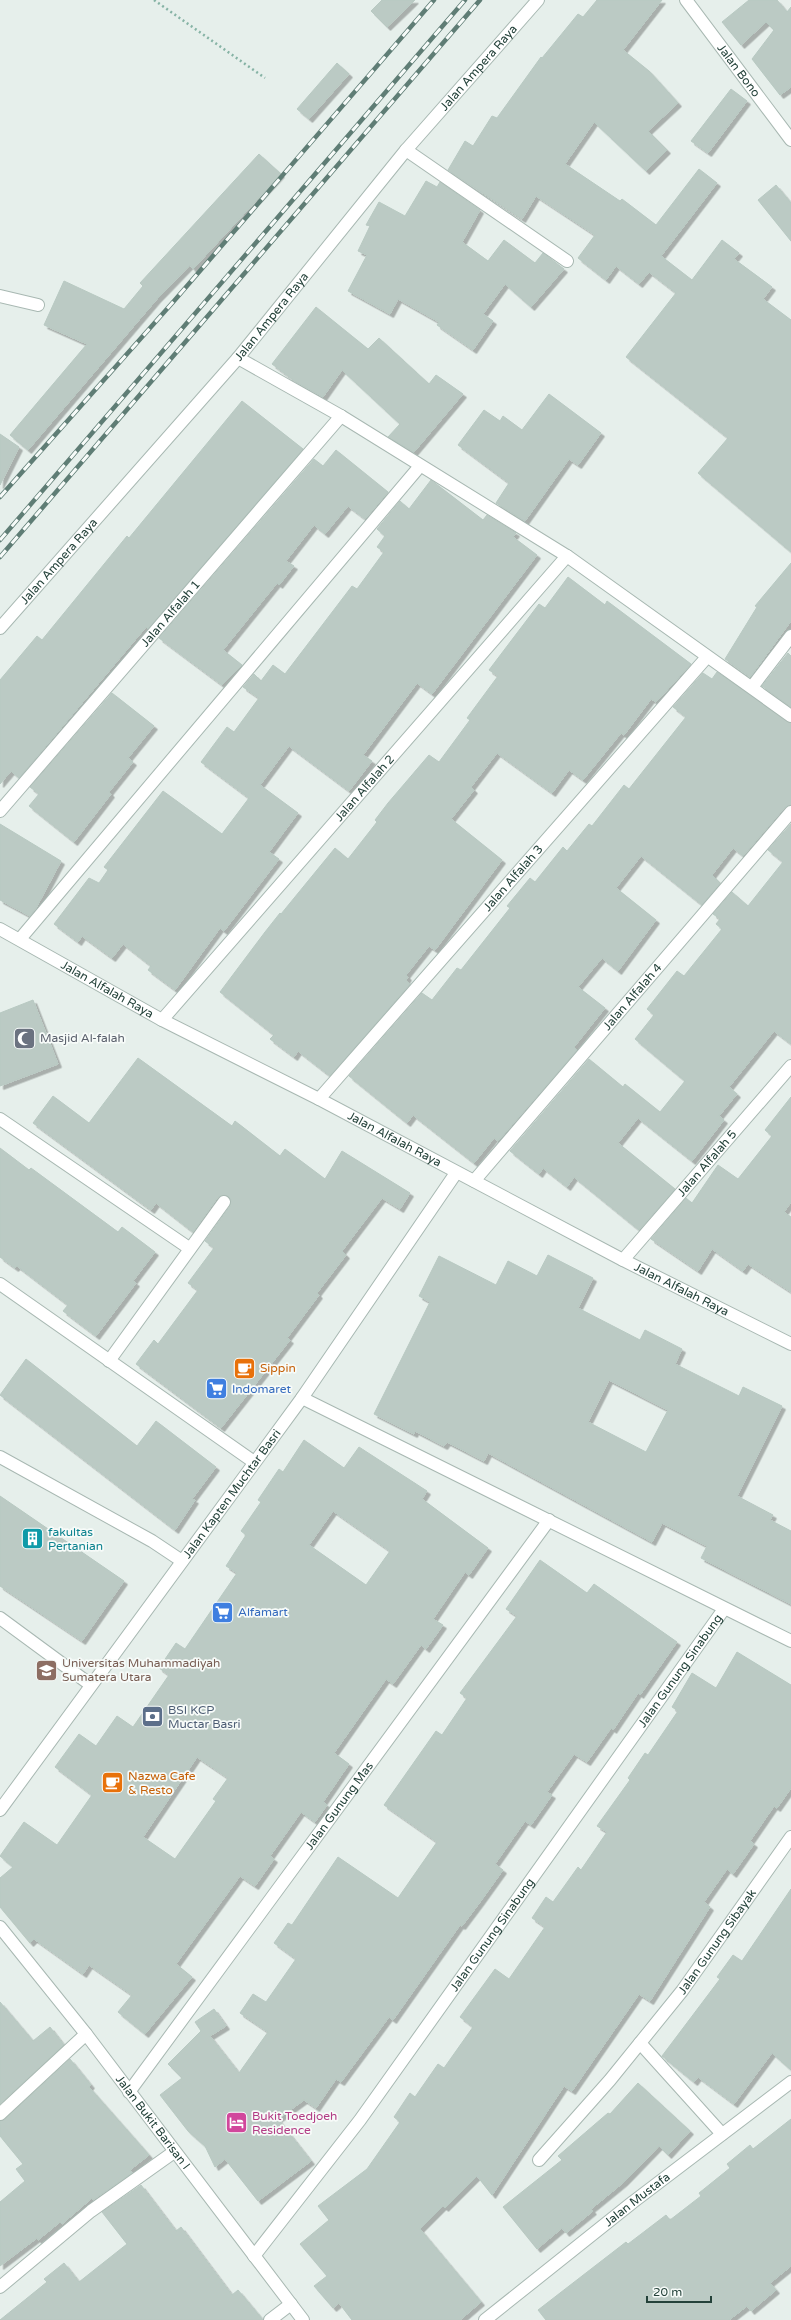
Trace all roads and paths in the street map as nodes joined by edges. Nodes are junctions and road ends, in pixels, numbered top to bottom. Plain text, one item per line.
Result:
1 (154, 0) edge
2 (538, 0) edge
3 (692, 2) edge
4 (265, 78) dead end
5 (791, 140) edge
6 (406, 150) junction
7 (567, 261) dead end
8 (0, 296) edge
9 (38, 305) dead end
10 (238, 358) junction
11 (341, 416) junction
12 (420, 466) junction
13 (567, 556) junction
14 (0, 628) edge
15 (791, 636) edge
16 (707, 657) junction
17 (752, 687) junction
18 (791, 716) edge
19 (0, 811) edge
20 (791, 812) edge
21 (0, 929) edge
22 (20, 939) junction
23 (162, 1020) junction
24 (791, 1066) edge
25 (319, 1099) junction
26 (0, 1119) edge
27 (456, 1173) junction
28 (474, 1181) junction
29 (224, 1202) dead end
30 (188, 1248) junction
31 (622, 1260) junction
32 (0, 1284) edge
33 (791, 1344) edge
34 (109, 1361) junction
35 (302, 1398) junction
36 (0, 1457) edge
37 (254, 1462) junction
38 (549, 1520) junction
39 (182, 1561) junction
40 (724, 1609) junction
41 (0, 1618) edge
42 (791, 1641) edge
43 (91, 1685) junction
44 (0, 1810) edge
45 (791, 1837) edge
46 (0, 1927) edge
47 (86, 2034) junction
48 (640, 2043) junction
49 (791, 2082) edge
50 (129, 2092) junction
51 (0, 2114) edge
52 (722, 2134) junction
53 (174, 2152) junction
54 (539, 2160) dead end
55 (254, 2256) junction
56 (0, 2287) edge
57 (291, 2304) junction
58 (270, 2320) edge
59 (303, 2320) edge
60 (485, 2320) edge

1 - 4 path
2 - 6 street, Jalan Ampera Raya
3 - 5 street, Jalan Bono
6 - 7 street
6 - 10 street, Jalan Ampera Raya
8 - 9 street
10 - 11 street
10 - 14 street, Jalan Ampera Raya
11 - 12 street
11 - 19 street, Jalan Alfalah 1
12 - 13 street
12 - 22 street
13 - 16 street
13 - 23 street, Jalan Alfalah 2
15 - 17 street
16 - 17 street
16 - 25 street, Jalan Alfalah 3
17 - 18 street
20 - 28 street, Jalan Alfalah 4
21 - 22 street, Jalan Alfalah Raya
22 - 23 street, Jalan Alfalah Raya
23 - 25 street, Jalan Alfalah Raya
24 - 31 street, Jalan Alfalah 5
25 - 27 street, Jalan Alfalah Raya
26 - 30 street
27 - 28 street, Jalan Alfalah Raya
27 - 35 street, Jalan Kapten Muchtar Basri
28 - 31 street, Jalan Alfalah Raya
29 - 30 street
30 - 34 street
31 - 33 street, Jalan Alfalah Raya
32 - 34 street
34 - 37 street
35 - 37 street, Jalan Kapten Muchtar Basri
35 - 38 street
36 - 39 street
37 - 39 street, Jalan Kapten Muchtar Basri
38 - 40 street
38 - 50 street, Jalan Gunung Mas
39 - 43 street, Jalan Kapten Muchtar Basri
40 - 42 street
40 - 55 street, Jalan Gunung Sinabung
41 - 43 street
43 - 44 street, Jalan Kapten Muchtar Basri
45 - 48 street, Jalan Gunung Sibayak
46 - 47 street, Jalan Bukit Barisan I
47 - 50 street, Jalan Bukit Barisan I
47 - 51 street
48 - 52 street
48 - 54 street, Jalan Gunung Sibayak
49 - 52 street, Jalan Mustafa
50 - 53 street, Jalan Bukit Barisan I
52 - 60 street, Jalan Mustafa
53 - 55 street, Jalan Bukit Barisan I
53 - 56 street
55 - 57 street, Jalan Bukit Barisan I
57 - 58 street
57 - 59 street, Jalan Bukit Barisan I

